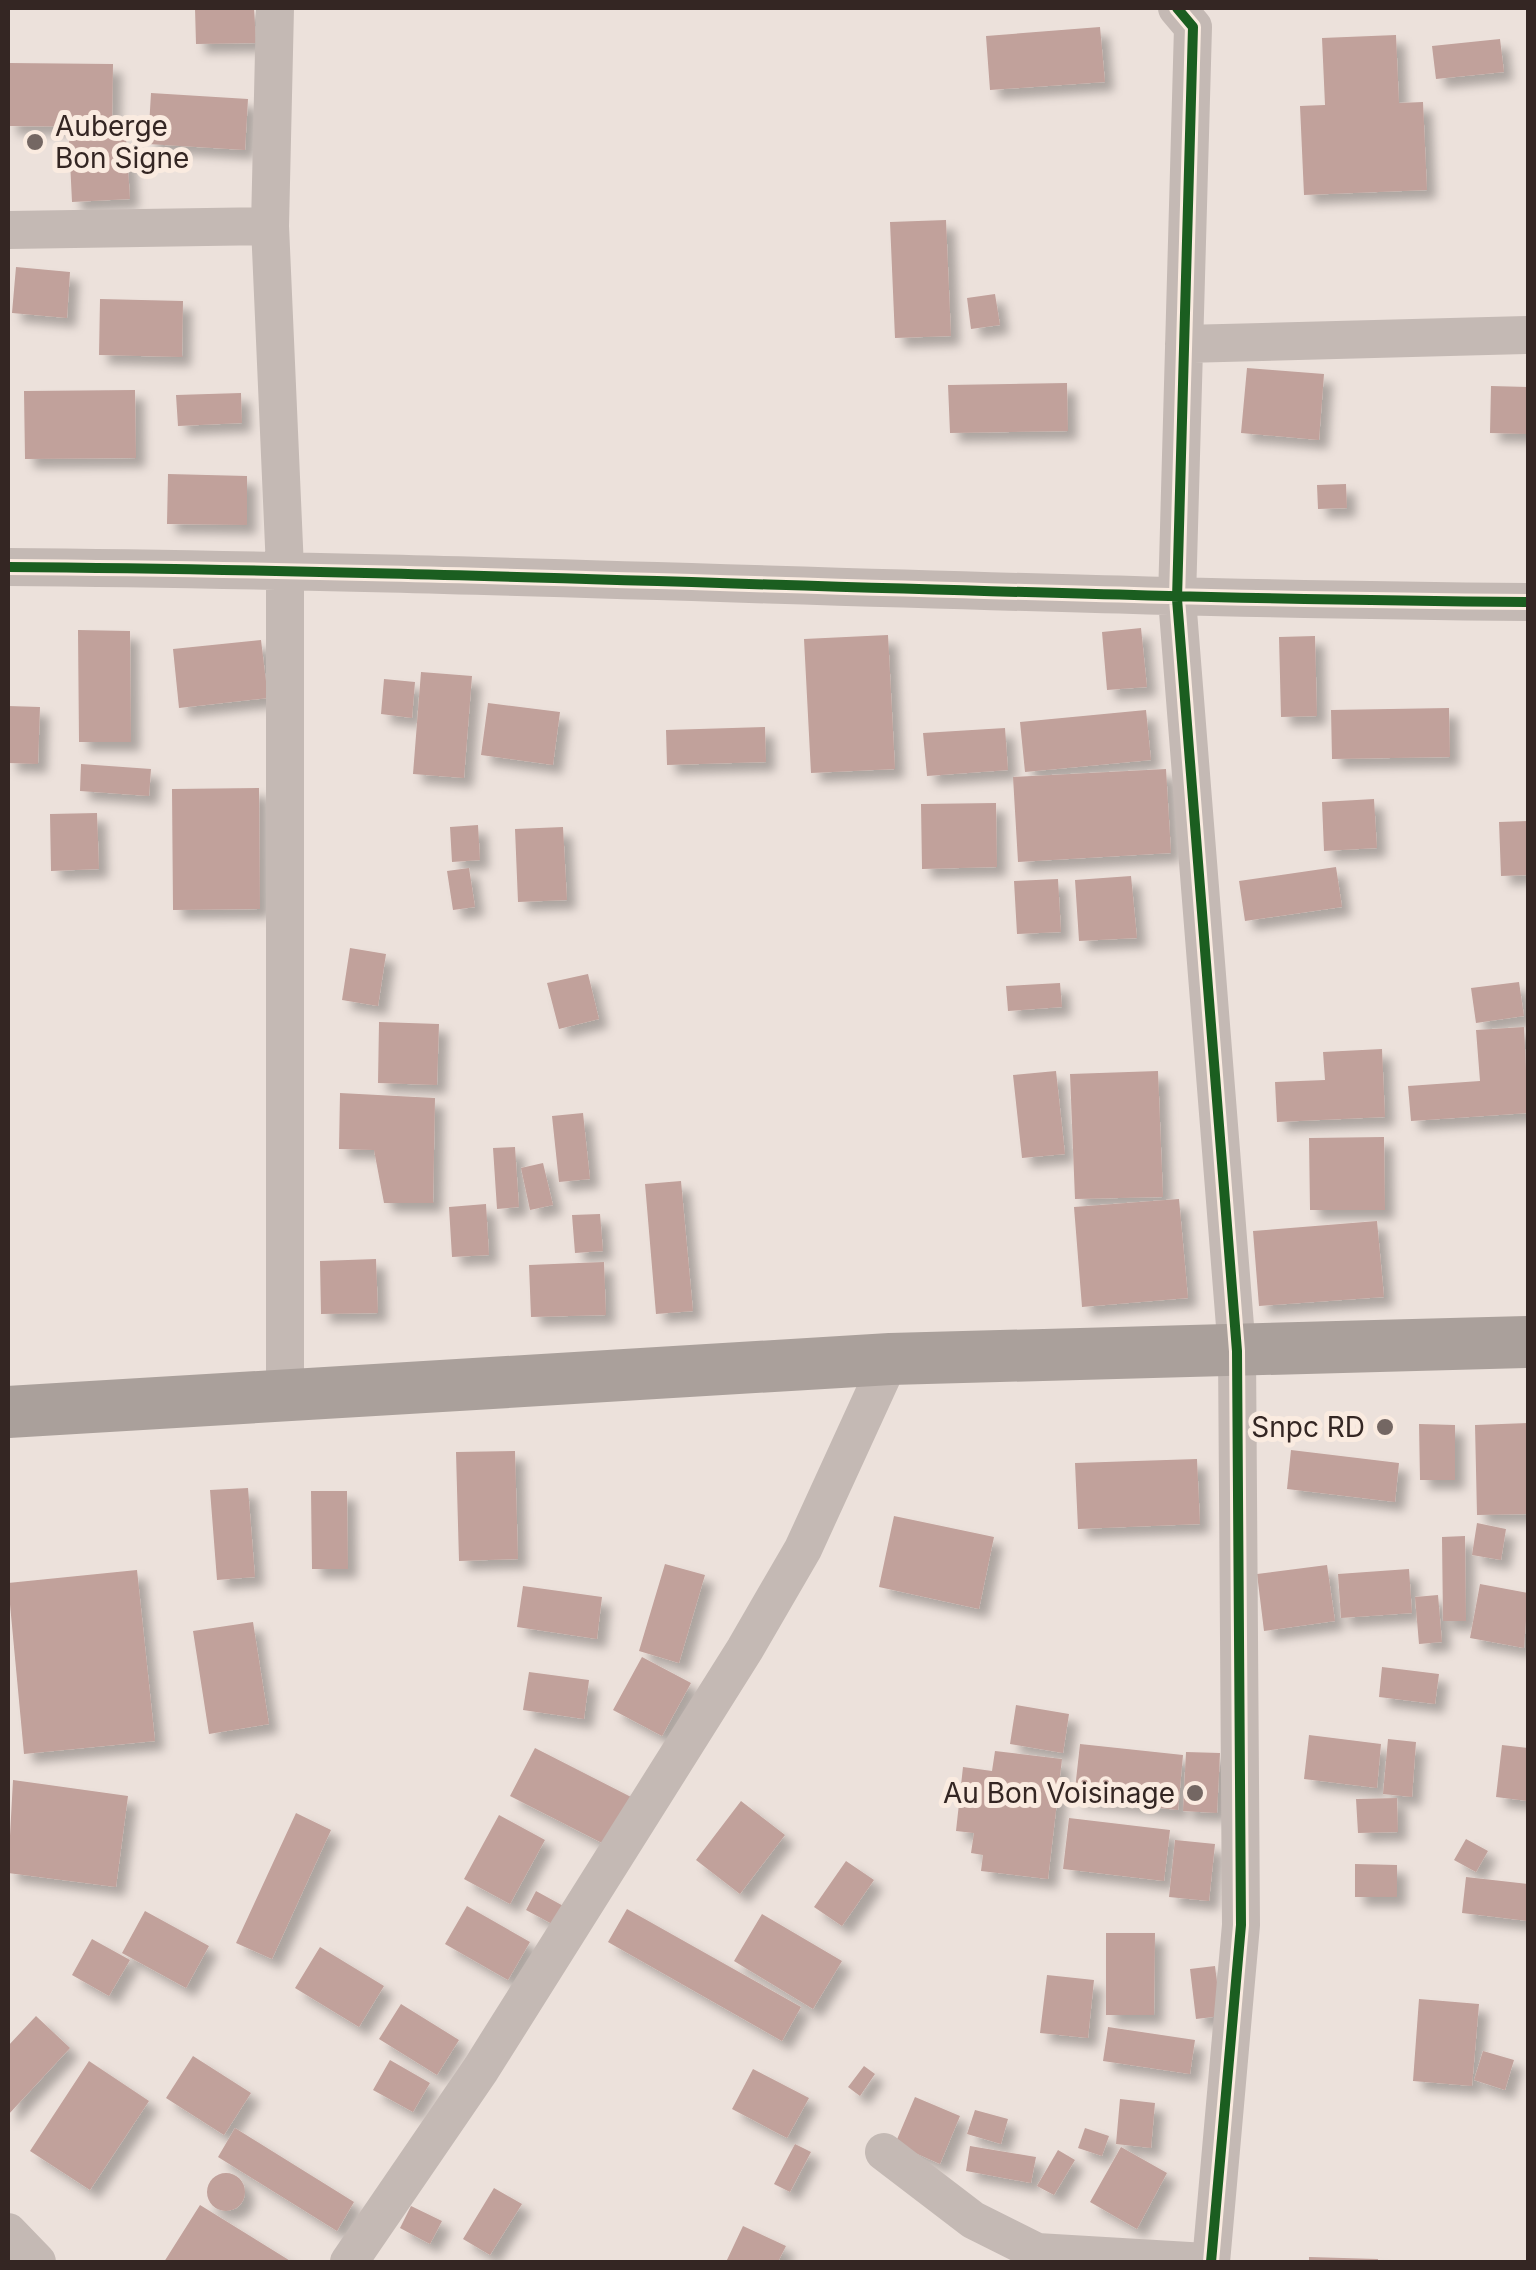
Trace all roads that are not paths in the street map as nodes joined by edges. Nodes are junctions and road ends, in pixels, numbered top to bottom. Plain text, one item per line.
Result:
1 (275, 8) edge
2 (1177, 8) edge
3 (270, 226) junction
4 (8, 230) edge
5 (1528, 336) edge
6 (1184, 344) junction
7 (8, 567) edge
8 (284, 570) junction
9 (1177, 600) junction
10 (1528, 602) edge
11 (1528, 1342) edge
12 (1237, 1352) junction
13 (890, 1359) junction
14 (284, 1398) junction
15 (8, 1412) edge
16 (884, 2152) dead end
17 (8, 2232) edge
18 (37, 2262) edge
19 (349, 2262) edge
20 (1208, 2262) edge

1 - 3 street
2 - 6 street
3 - 4 street
3 - 8 street
5 - 6 street
6 - 9 street
7 - 8 street
8 - 9 street
8 - 14 street
9 - 10 street
9 - 12 street
11 - 12 highway
12 - 13 highway
12 - 20 street
13 - 14 highway
13 - 19 street
14 - 15 highway
16 - 20 street
17 - 18 street

